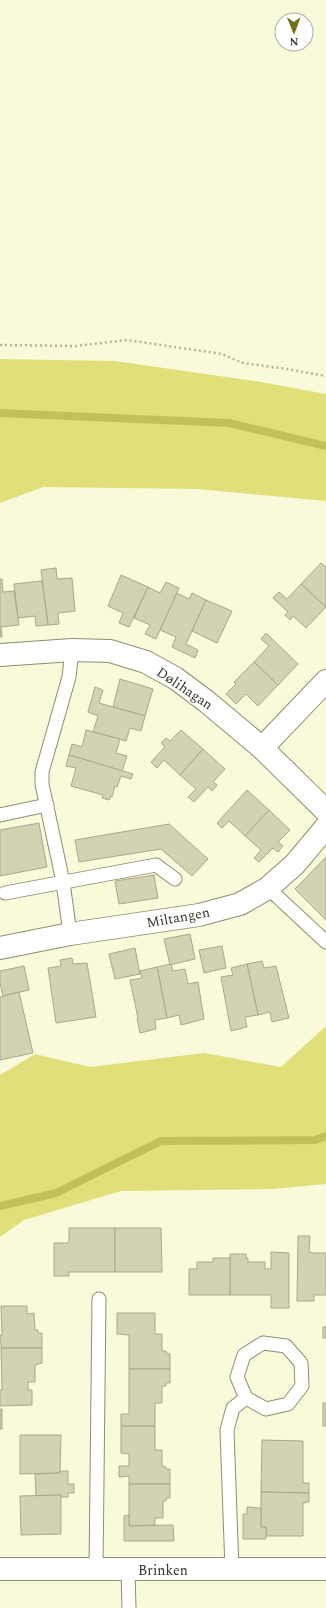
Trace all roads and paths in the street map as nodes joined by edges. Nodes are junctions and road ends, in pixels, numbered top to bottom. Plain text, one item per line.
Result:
1 (0, 345) edge
2 (326, 376) edge
3 (72, 650) junction
4 (0, 655) edge
5 (326, 681) edge
6 (262, 748) junction
7 (47, 806) junction
8 (326, 811) edge
9 (0, 814) edge
10 (324, 834) edge
11 (175, 879) dead end
12 (63, 882) junction
13 (268, 888) junction
14 (5, 894) dead end
15 (70, 934) junction
16 (326, 942) edge
17 (0, 948) edge
18 (99, 1299) dead end
19 (246, 1398) junction
20 (0, 1569) edge
21 (326, 1569) edge
22 (96, 1570) junction
23 (128, 1570) junction
24 (232, 1570) junction
25 (129, 1608) edge

1 - 2 path
3 - 4 street, Dølihagan
3 - 6 street, Dølihagan
3 - 7 lane
5 - 6 street
6 - 8 street, Dølihagan
7 - 9 lane
7 - 12 lane
10 - 13 street, Miltangen
11 - 12 lane
12 - 14 lane
12 - 15 lane
13 - 15 street, Miltangen
13 - 16 lane
15 - 17 street, Miltangen
18 - 22 lane
19 - 19 lane
19 - 24 lane
20 - 22 street, Brinken
21 - 24 street, Brinken
22 - 23 street, Brinken
23 - 24 street, Brinken
23 - 25 lane

